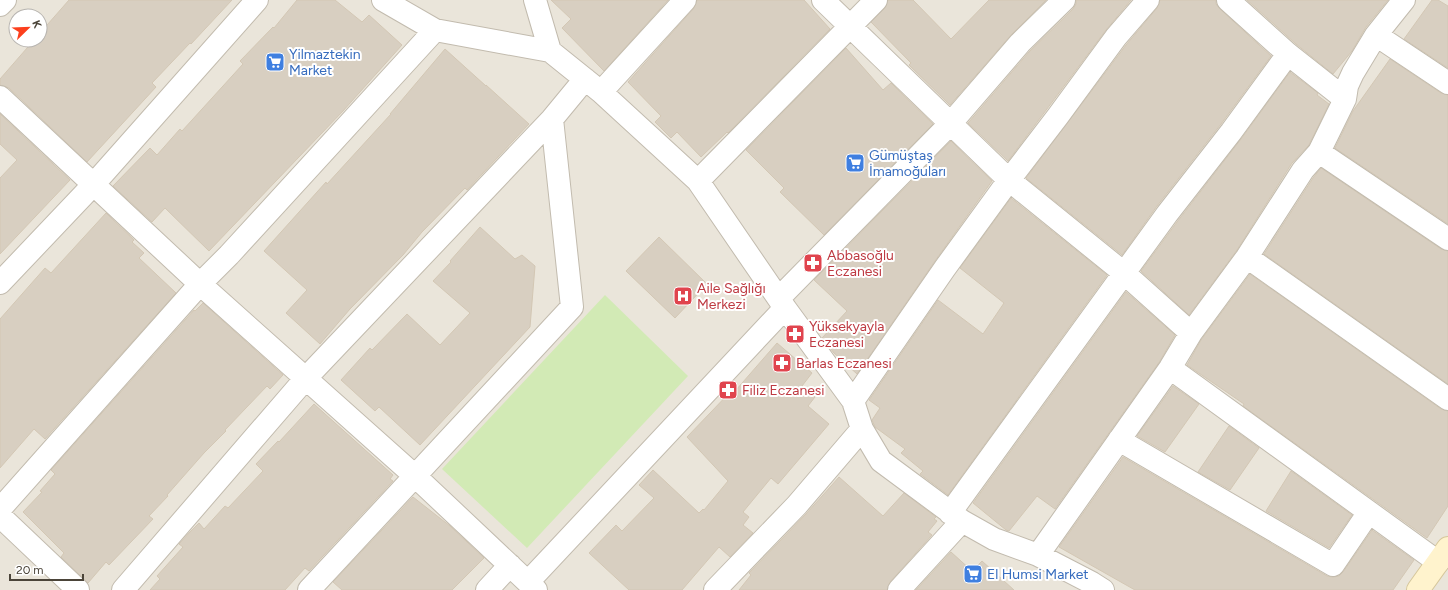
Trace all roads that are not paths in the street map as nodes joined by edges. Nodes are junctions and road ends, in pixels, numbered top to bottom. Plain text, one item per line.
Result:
1 (5, 0) edge
2 (257, 0) edge
3 (383, 0) edge
4 (535, 0) edge
5 (685, 0) edge
6 (823, 0) edge
7 (876, 0) edge
8 (1064, 0) edge
9 (1148, 0) edge
10 (1228, 0) edge
11 (1404, 0) edge
12 (0, 5) edge
13 (851, 27) junction
14 (435, 30) junction
15 (1376, 35) junction
16 (550, 51) junction
17 (1288, 54) junction
18 (1448, 83) edge
19 (593, 85) junction
20 (0, 97) edge
21 (1345, 99) junction
22 (552, 119) junction
23 (951, 123) junction
24 (1319, 152) junction
25 (1009, 180) junction
26 (698, 181) junction
27 (93, 185) junction
28 (1448, 239) edge
29 (1247, 257) junction
30 (1124, 272) junction
31 (0, 283) edge
32 (200, 284) junction
33 (782, 303) junction
34 (1192, 333) junction
35 (1170, 368) junction
36 (306, 378) junction
37 (1448, 399) edge
38 (854, 402) junction
39 (862, 429) junction
40 (1119, 440) junction
41 (415, 476) junction
42 (0, 509) edge
43 (1369, 512) junction
44 (0, 516) edge
45 (956, 517) junction
46 (1038, 555) junction
47 (1443, 555) edge
48 (510, 565) junction
49 (532, 586) edge
50 (1093, 588) edge
51 (78, 590) edge
52 (123, 590) edge
53 (309, 590) edge
54 (487, 590) edge
55 (715, 590) edge
56 (899, 590) edge
57 (1418, 590) edge

1 - 12 street
2 - 27 street
3 - 14 street
4 - 16 street
5 - 19 street
6 - 13 street
7 - 13 street
8 - 23 street
9 - 25 street
10 - 17 street
11 - 15 street
13 - 23 street
13 - 26 street
14 - 16 street
14 - 32 street
15 - 18 street
15 - 21 street
16 - 19 street
17 - 21 street
17 - 30 street
19 - 22 street
19 - 26 street
20 - 27 street
21 - 24 street
22 - 36 street
22 - 41 street
23 - 25 street
23 - 33 street
24 - 28 street
24 - 29 street
25 - 30 street
25 - 38 street
26 - 33 street
27 - 31 street
27 - 32 street
29 - 34 street
29 - 37 street
30 - 34 street
30 - 45 street
32 - 36 street
32 - 42 street
33 - 38 street
33 - 49 street
34 - 35 street
35 - 40 street
35 - 43 street
36 - 41 street
36 - 52 street
38 - 39 street
39 - 45 street
39 - 55 street
40 - 43 street
40 - 46 street
41 - 48 street
41 - 53 street
43 - 47 street
44 - 51 street
45 - 46 street
45 - 56 street
46 - 50 street
47 - 57 main road
48 - 49 street
48 - 54 street

